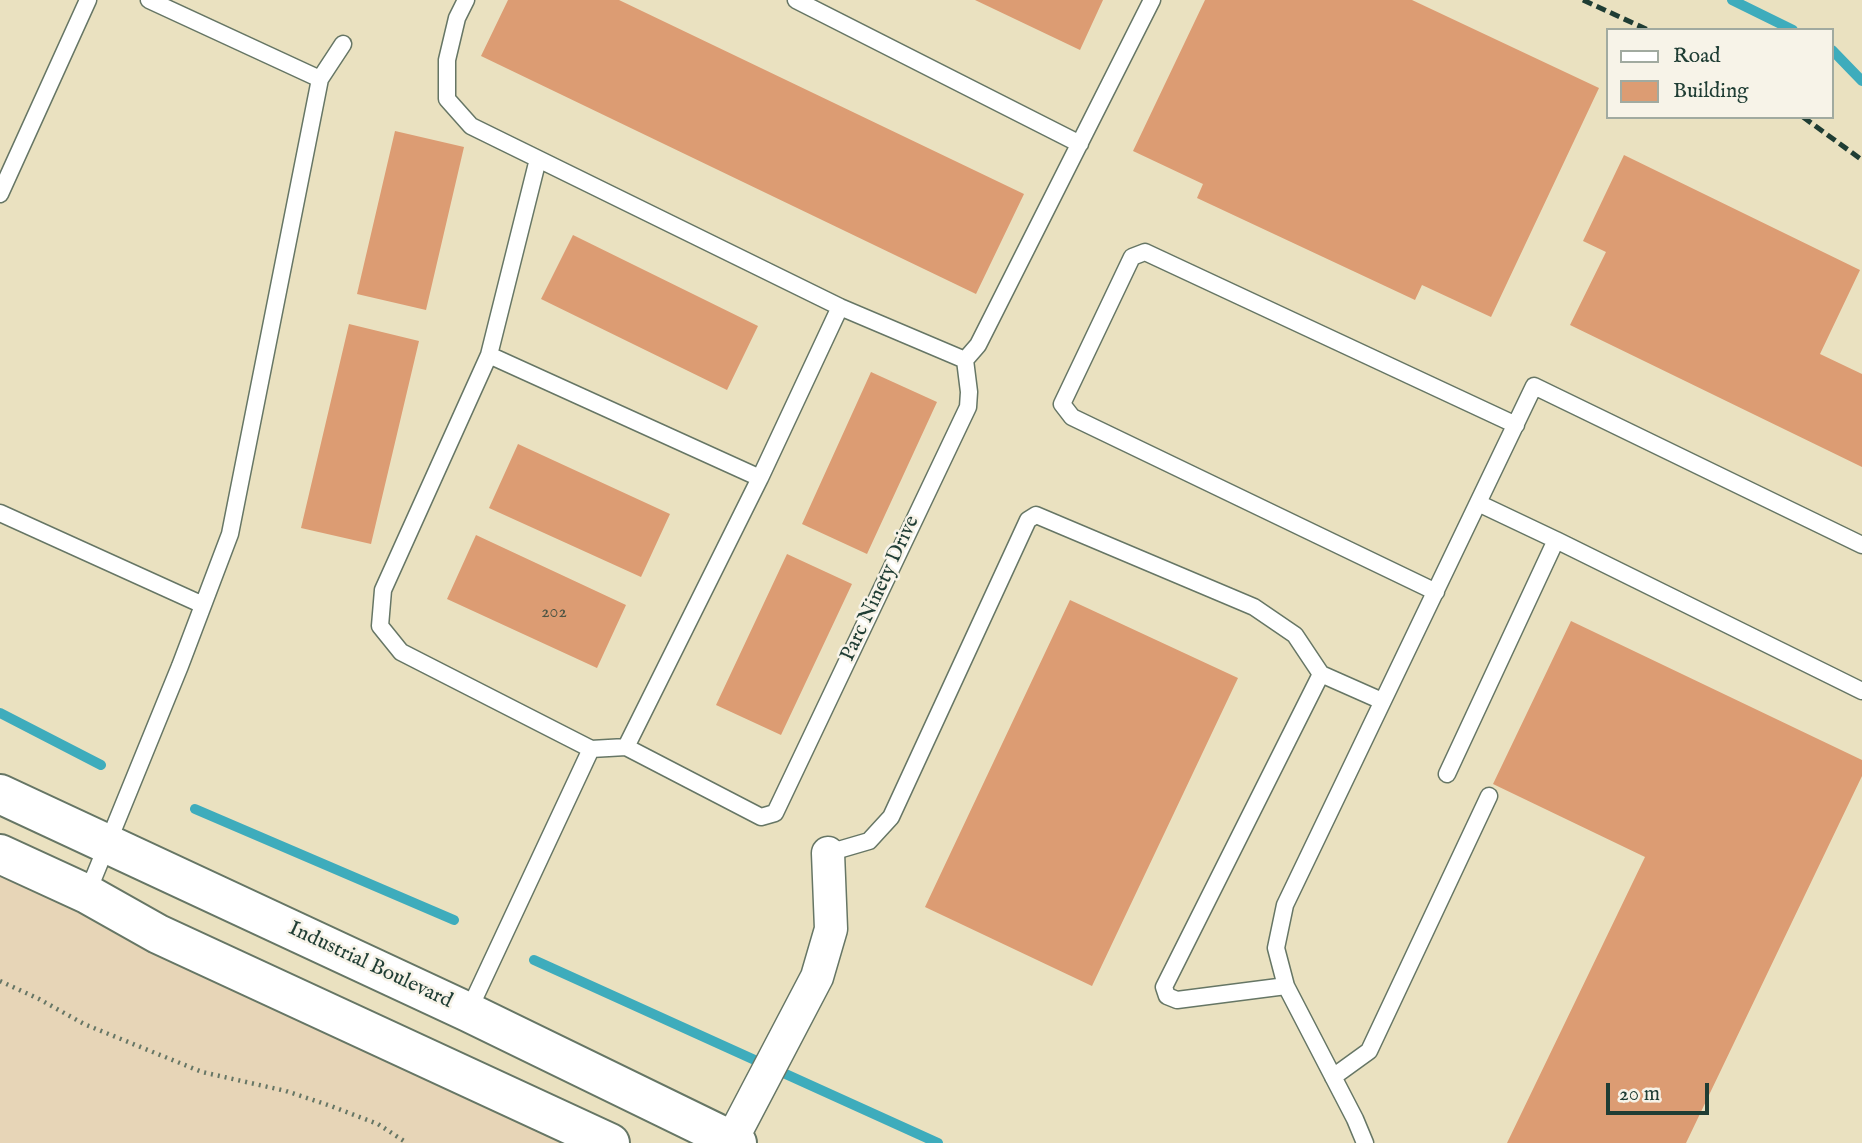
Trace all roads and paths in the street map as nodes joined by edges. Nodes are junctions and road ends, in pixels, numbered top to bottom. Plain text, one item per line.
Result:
1 (88, 0) edge
2 (149, 0) edge
3 (466, 0) edge
4 (796, 0) edge
5 (1153, 0) edge
6 (342, 44) dead end
7 (320, 79) junction
8 (1080, 144) junction
9 (538, 159) junction
10 (0, 194) edge
11 (839, 307) junction
12 (489, 355) junction
13 (965, 360) junction
14 (1516, 425) junction
15 (760, 478) junction
16 (1478, 503) junction
17 (0, 513) edge
18 (1556, 540) junction
19 (1862, 545) edge
20 (1436, 592) junction
21 (203, 605) junction
22 (1321, 674) junction
23 (1862, 691) edge
24 (1382, 701) junction
25 (626, 747) junction
26 (591, 749) junction
27 (1447, 774) dead end
28 (0, 794) edge
29 (1489, 796) dead end
30 (109, 843) junction
31 (0, 853) edge
32 (828, 853) joint
33 (88, 894) junction
34 (0, 981) edge
35 (1286, 986) junction
36 (468, 1013) junction
37 (1333, 1077) junction
38 (733, 1142) edge
39 (407, 1143) edge
40 (610, 1143) edge
41 (1365, 1143) edge

1 - 10 lane
2 - 7 lane
3 - 9 lane
4 - 8 lane
5 - 8 lane
6 - 7 lane
7 - 21 lane
8 - 13 lane
9 - 11 lane
9 - 12 lane
11 - 13 lane
11 - 15 lane
12 - 15 lane
12 - 26 lane
13 - 25 lane, Parc Ninety Drive
14 - 16 lane
14 - 19 lane
14 - 20 lane
15 - 25 lane
16 - 18 lane
16 - 20 lane
17 - 21 lane
18 - 23 lane
18 - 27 lane
20 - 24 lane
21 - 30 lane
22 - 24 lane
22 - 32 lane
22 - 35 lane
24 - 35 lane
25 - 26 lane
26 - 36 lane
28 - 30 street, Industrial Boulevard
29 - 37 lane
30 - 33 lane
30 - 36 street, Industrial Boulevard
31 - 33 street
32 - 38 street
33 - 40 street
34 - 39 path
35 - 37 lane
36 - 38 street, Industrial Boulevard
37 - 41 lane

